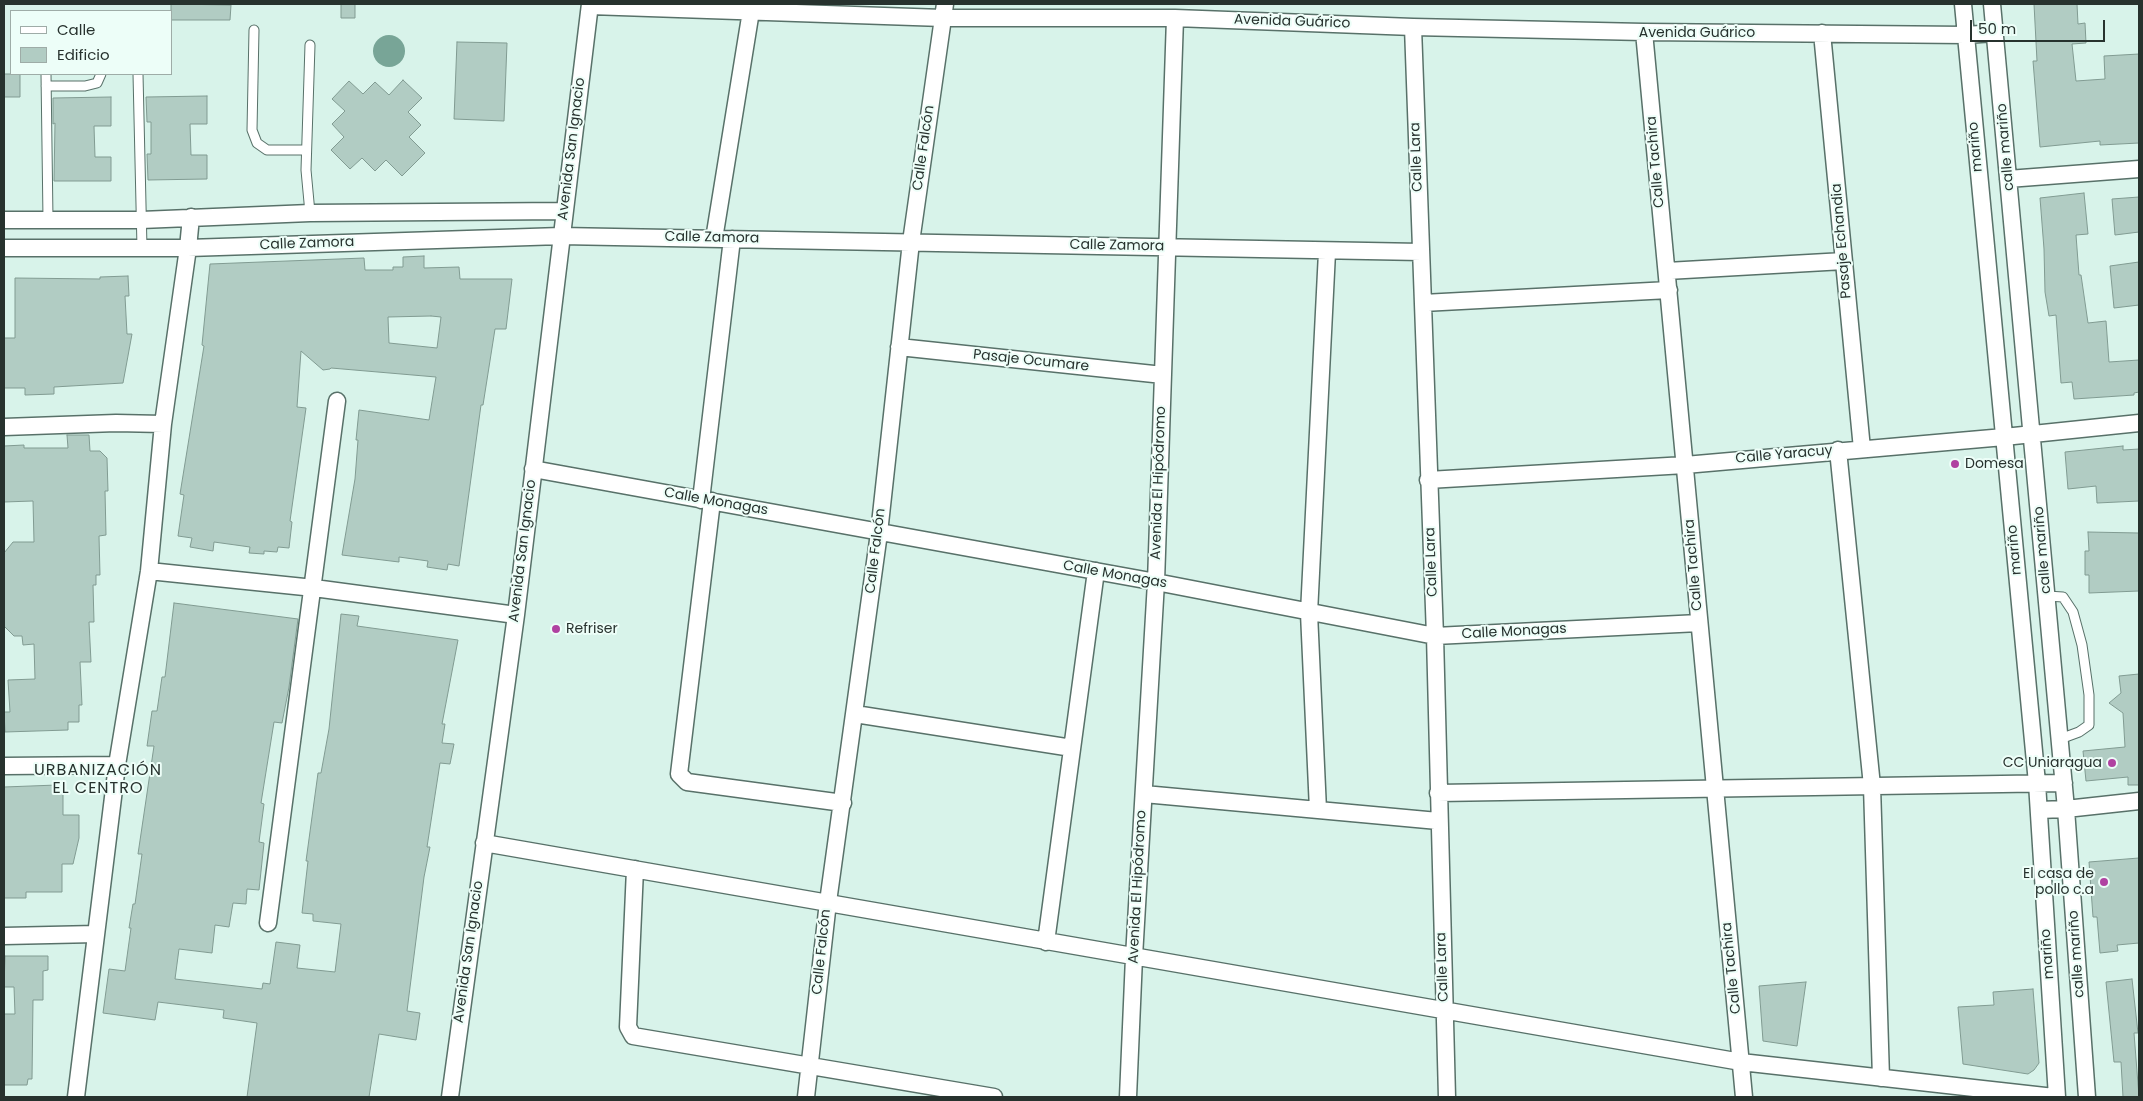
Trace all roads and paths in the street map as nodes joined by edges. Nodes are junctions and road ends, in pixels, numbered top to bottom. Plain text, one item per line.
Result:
1 (1963, 4) edge
2 (1992, 4) edge
3 (590, 5) edge
4 (944, 11) edge
5 (750, 12) junction
6 (1175, 18) junction
7 (1413, 27) junction
8 (254, 30) dead end
9 (1644, 32) junction
10 (1822, 33) junction
11 (1995, 33) junction
12 (1966, 35) junction
13 (310, 45) dead end
14 (46, 75) edge
15 (100, 75) edge
16 (138, 75) edge
17 (46, 86) junction
18 (306, 150) junction
19 (2139, 169) edge
20 (2008, 179) junction
21 (564, 211) junction
22 (310, 214) junction
23 (191, 217) junction
24 (48, 219) junction
25 (4, 220) edge
26 (141, 220) junction
27 (561, 236) junction
28 (714, 238) junction
29 (732, 239) junction
30 (911, 242) junction
31 (1167, 247) junction
32 (4, 248) edge
33 (142, 248) junction
34 (188, 248) junction
35 (1327, 252) junction
36 (1421, 252) junction
37 (1844, 261) junction
38 (1667, 271) junction
39 (1669, 290) junction
40 (1422, 304) junction
41 (899, 347) junction
42 (1163, 375) junction
43 (337, 401) dead end
44 (2139, 423) edge
45 (163, 424) junction
46 (4, 428) edge
47 (2032, 433) junction
48 (2004, 437) junction
49 (1862, 449) junction
50 (1838, 450) junction
51 (1685, 465) junction
52 (533, 469) junction
53 (1428, 480) junction
54 (707, 500) junction
55 (879, 533) junction
56 (149, 571) junction
57 (1096, 571) junction
58 (1156, 582) junction
59 (314, 588) junction
60 (2047, 596) junction
61 (1310, 613) junction
62 (516, 615) junction
63 (1699, 623) junction
64 (1435, 636) junction
65 (854, 714) junction
66 (2060, 739) junction
67 (1072, 748) junction
68 (117, 765) junction
69 (4, 766) edge
70 (2038, 783) junction
71 (2064, 783) junction
72 (1872, 786) junction
73 (1715, 789) junction
74 (1438, 793) junction
75 (1144, 794) junction
76 (2139, 801) edge
77 (843, 803) junction
78 (2066, 809) junction
79 (1318, 810) junction
80 (2039, 810) junction
81 (1438, 822) junction
82 (484, 843) junction
83 (636, 869) junction
84 (828, 902) junction
85 (268, 923) dead end
86 (96, 934) junction
87 (4, 936) edge
88 (1046, 942) junction
89 (1134, 957) junction
90 (1444, 1010) junction
91 (1742, 1062) junction
92 (810, 1067) junction
93 (1882, 1078) junction
94 (76, 1097) edge
95 (450, 1097) edge
96 (806, 1097) edge
97 (994, 1097) edge
98 (1128, 1097) edge
99 (1447, 1097) edge
100 (1744, 1097) edge
101 (2054, 1097) edge
102 (2058, 1097) edge
103 (2087, 1097) edge

1 - 12 street, mariño
2 - 11 street, calle mariño
3 - 5 street, Avenida Guárico
3 - 21 street, Avenida San Ignacio
4 - 5 street, Avenida Guárico
4 - 6 street, Avenida Guárico
4 - 30 street, Calle Falcón
5 - 28 street
6 - 7 street, Avenida Guárico
6 - 31 street, Avenida El Hipódromo
7 - 9 street, Avenida Guárico
7 - 36 street, Calle Lara
8 - 18 lane
9 - 10 street, Avenida Guárico
9 - 38 street, Calle Tachira
10 - 12 street, Avenida Guárico
10 - 37 street, Pasaje Echandia
11 - 12 street, Avenida Guárico
11 - 20 street, calle mariño
12 - 48 street, mariño
13 - 18 lane
14 - 17 lane
15 - 17 lane
16 - 26 lane
17 - 24 lane
18 - 22 lane
19 - 20 street
20 - 47 street, calle mariño
21 - 22 street
21 - 27 street, Avenida San Ignacio
22 - 23 street
23 - 26 street
23 - 34 street
24 - 25 street
24 - 26 street
26 - 33 lane
27 - 28 street, Calle Zamora
27 - 34 street, Calle Zamora
27 - 52 street, Avenida San Ignacio
28 - 29 street, Calle Zamora
29 - 30 street, Calle Zamora
29 - 54 street
30 - 31 street, Calle Zamora
30 - 41 street, Calle Falcón
31 - 35 street, Calle Zamora
31 - 42 street, Avenida El Hipódromo
32 - 33 street, Calle Zamora
33 - 34 street, Calle Zamora
34 - 45 street
35 - 36 street, Calle Zamora
35 - 61 street
36 - 40 street, Calle Lara
37 - 38 street
37 - 49 street, Pasaje Echandia
38 - 39 street, Calle Tachira
39 - 40 street
39 - 51 street, Calle Tachira
40 - 53 street, Calle Lara
41 - 42 street, Pasaje Ocumare
41 - 55 street, Calle Falcón
42 - 58 street, Avenida El Hipódromo
43 - 59 street
44 - 47 street, Calle Yaracuy
45 - 46 street
45 - 56 street
47 - 48 street, Calle Yaracuy
47 - 60 street, calle mariño
48 - 49 street, Calle Yaracuy
48 - 70 street, mariño
49 - 50 street, Calle Yaracuy
50 - 51 street, Calle Yaracuy
50 - 72 street
51 - 53 street, Calle Yaracuy
51 - 63 street, Calle Tachira
52 - 54 street, Calle Monagas
52 - 62 street, Avenida San Ignacio
53 - 64 street, Calle Lara
54 - 55 street, Calle Monagas
54 - 77 street
55 - 57 street, Calle Monagas
55 - 65 street, Calle Falcón
56 - 59 street
56 - 68 street
57 - 58 street, Calle Monagas
57 - 67 street
58 - 61 street, Calle Monagas
58 - 75 street, Avenida El Hipódromo
59 - 62 street
59 - 85 street
60 - 66 street, calle mariño
60 - 66 lane
61 - 64 street, Calle Monagas
61 - 79 street
62 - 82 street, Avenida San Ignacio
63 - 64 street, Calle Monagas
63 - 73 street, Calle Tachira
64 - 74 street, Calle Lara
65 - 67 street
65 - 77 street, Calle Falcón
66 - 71 street, calle mariño
67 - 88 street
68 - 69 street
68 - 86 street
70 - 71 street
70 - 72 street
70 - 80 street, mariño
71 - 78 street, calle mariño
72 - 73 street
72 - 93 street
73 - 74 street
73 - 91 street, Calle Tachira
74 - 81 street, Calle Lara
75 - 79 street
75 - 89 street, Avenida El Hipódromo
76 - 78 street
77 - 84 street, Calle Falcón
78 - 80 street
78 - 103 street, calle mariño
79 - 81 street
80 - 102 street, mariño
81 - 90 street, Calle Lara
82 - 83 street
82 - 95 street, Avenida San Ignacio
83 - 84 street
83 - 92 street
84 - 88 street
84 - 92 street, Calle Falcón
86 - 87 street
86 - 94 street
88 - 89 street
89 - 90 street
89 - 98 street, Avenida El Hipódromo
90 - 91 street
90 - 99 street, Calle Lara
91 - 93 street
91 - 100 street, Calle Tachira
92 - 96 street, Calle Falcón
92 - 97 street
93 - 101 street

